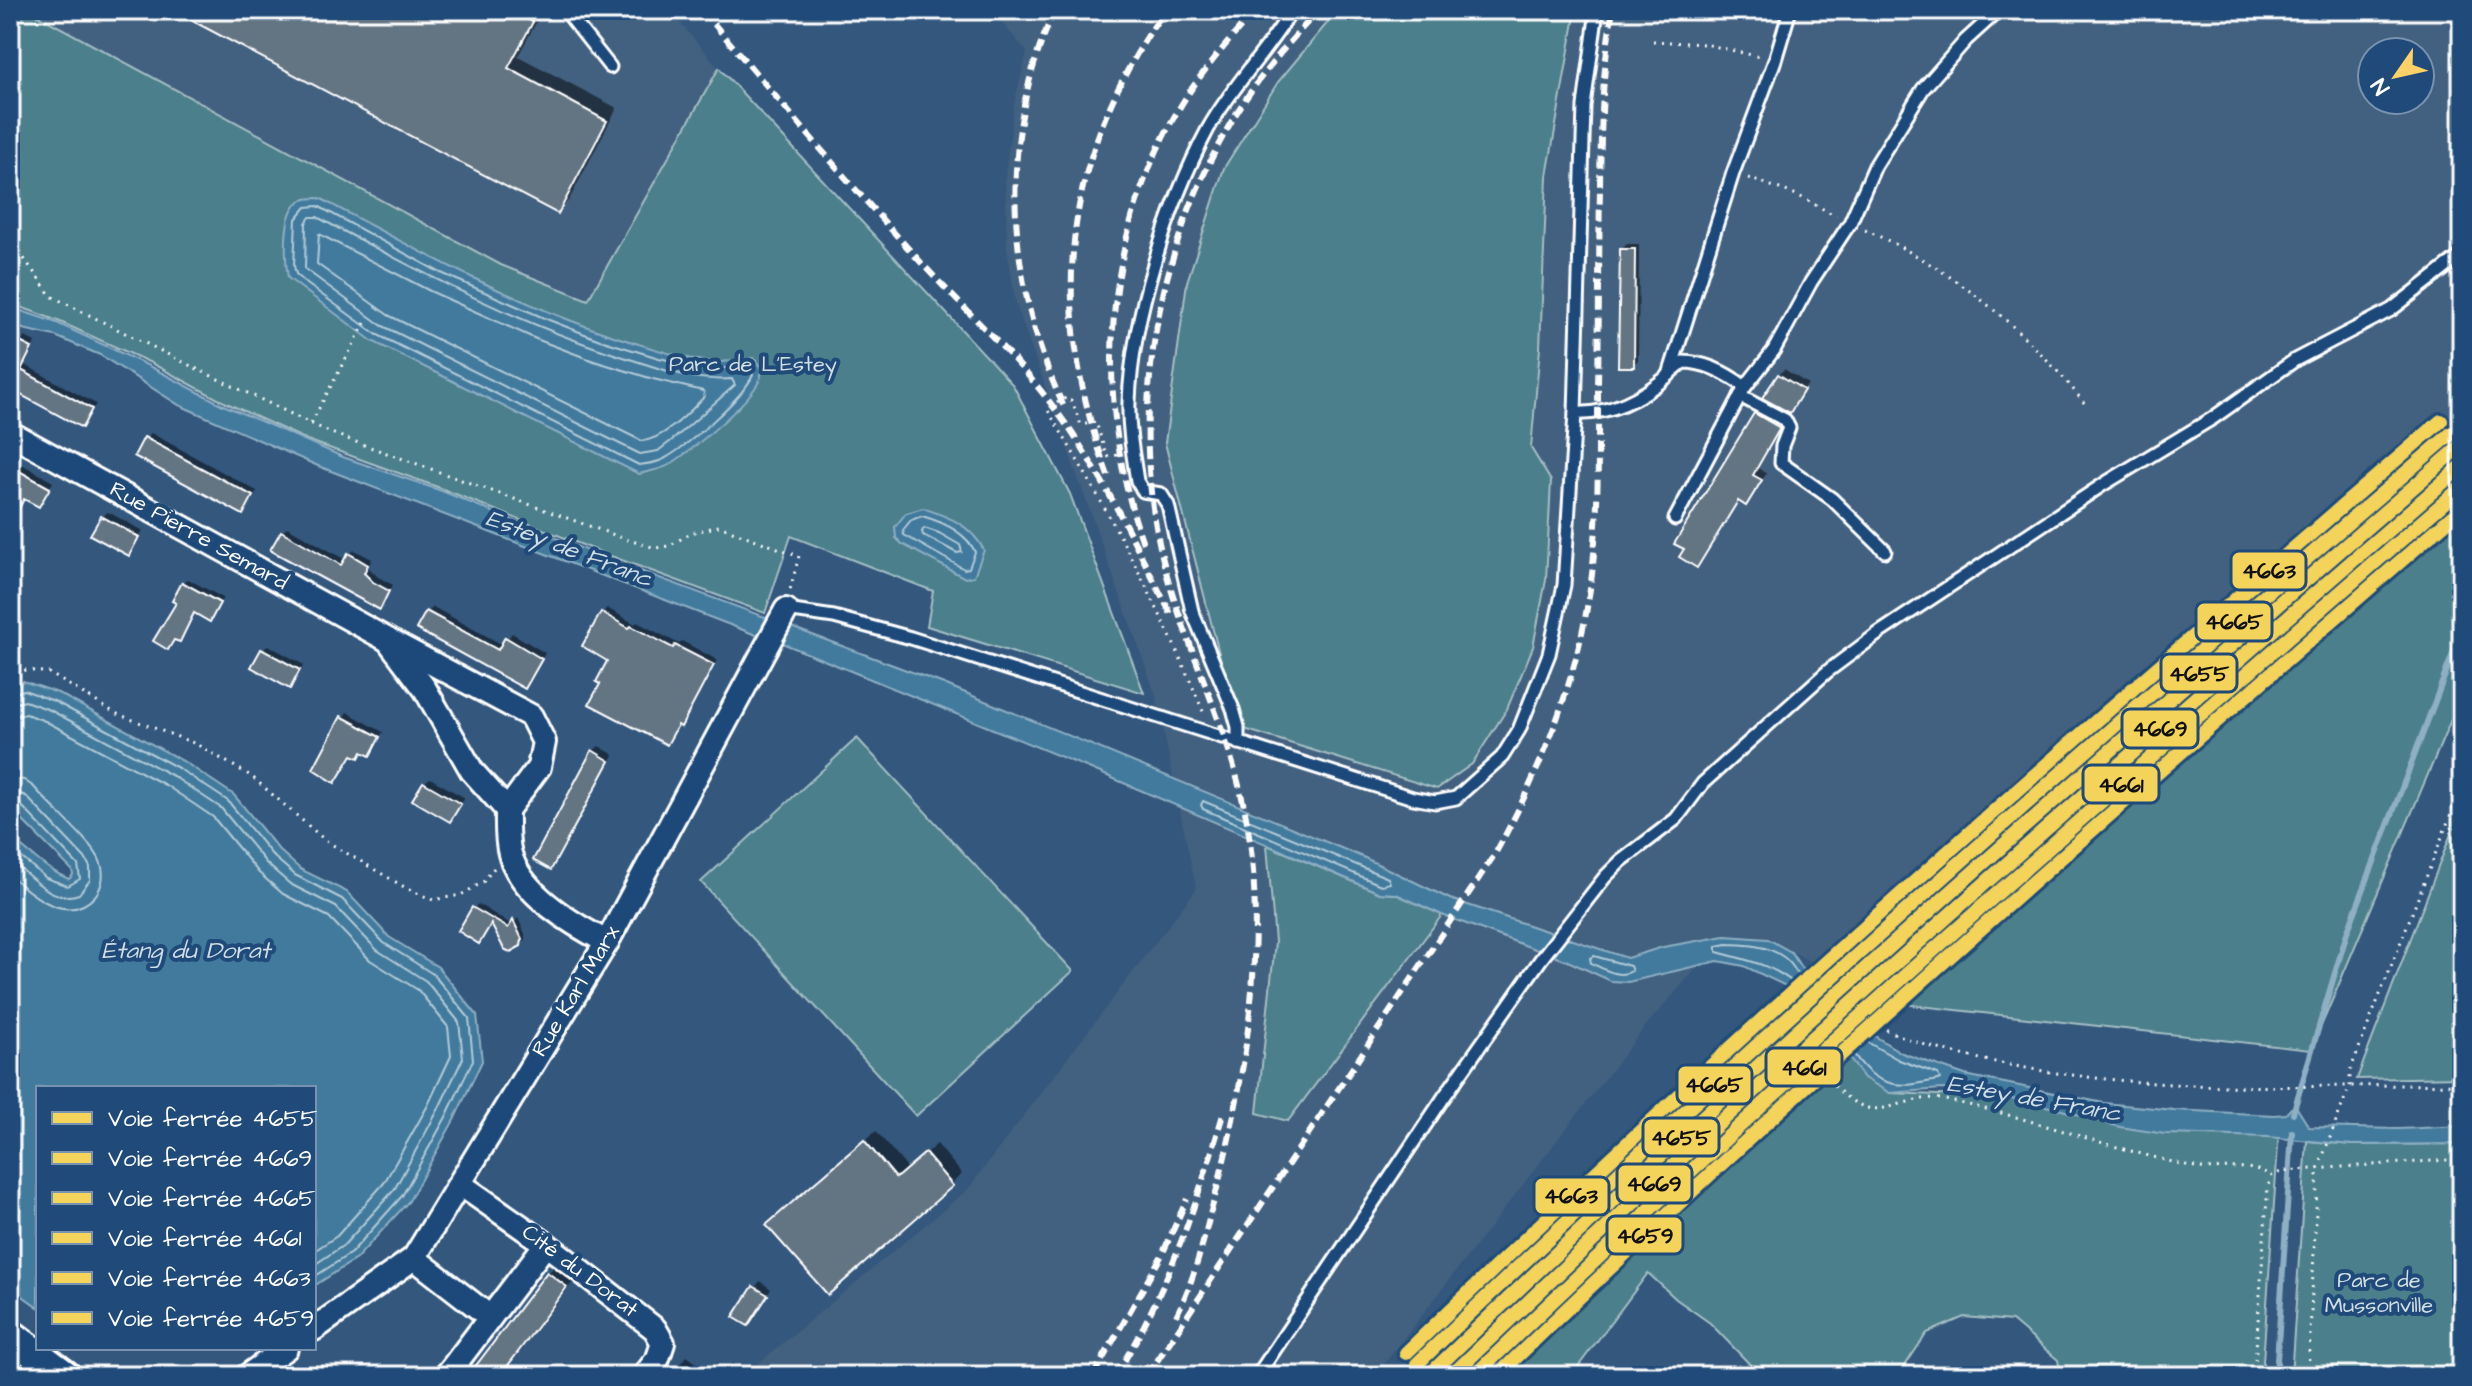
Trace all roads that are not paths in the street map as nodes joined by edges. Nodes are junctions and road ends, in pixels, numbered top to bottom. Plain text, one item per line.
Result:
1 (565, 10) edge
2 (1292, 10) edge
3 (1597, 10) edge
4 (1790, 10) edge
5 (1999, 10) edge
6 (610, 67) dead end
7 (2462, 255) edge
8 (1669, 375) junction
9 (1742, 392) junction
10 (1575, 413) junction
11 (10, 433) edge
12 (1675, 519) dead end
13 (1885, 551) dead end
14 (782, 616) joint
15 (388, 640) junction
16 (1238, 743) junction
17 (507, 810) junction
18 (607, 942) junction
19 (460, 1184) junction
20 (546, 1244) junction
21 (414, 1258) junction
22 (490, 1317) junction
23 (316, 1328) edge
24 (10, 1335) edge
25 (283, 1350) edge
26 (65, 1376) edge
27 (247, 1376) edge
28 (446, 1376) edge
29 (644, 1376) edge
30 (1257, 1376) edge

1 - 6 lane
2 - 16 lane
3 - 10 lane
4 - 8 lane
5 - 9 lane
7 - 30 lane
8 - 9 lane
8 - 10 lane
9 - 12 lane
9 - 13 lane
10 - 16 lane
11 - 15 street, Rue Pierre Semard
14 - 16 lane
14 - 18 street, Rue Karl Marx
15 - 17 street, Rue Pierre Semard
15 - 17 street, Rue Pierre Semard
17 - 18 street
18 - 19 street, Rue Karl Marx
19 - 20 street, Cité du Dorat
19 - 21 street, Rue Karl Marx
20 - 22 street
20 - 29 street, Cité du Dorat
21 - 22 street
21 - 23 street, Rue Karl Marx
22 - 28 street
24 - 26 street
25 - 27 street

